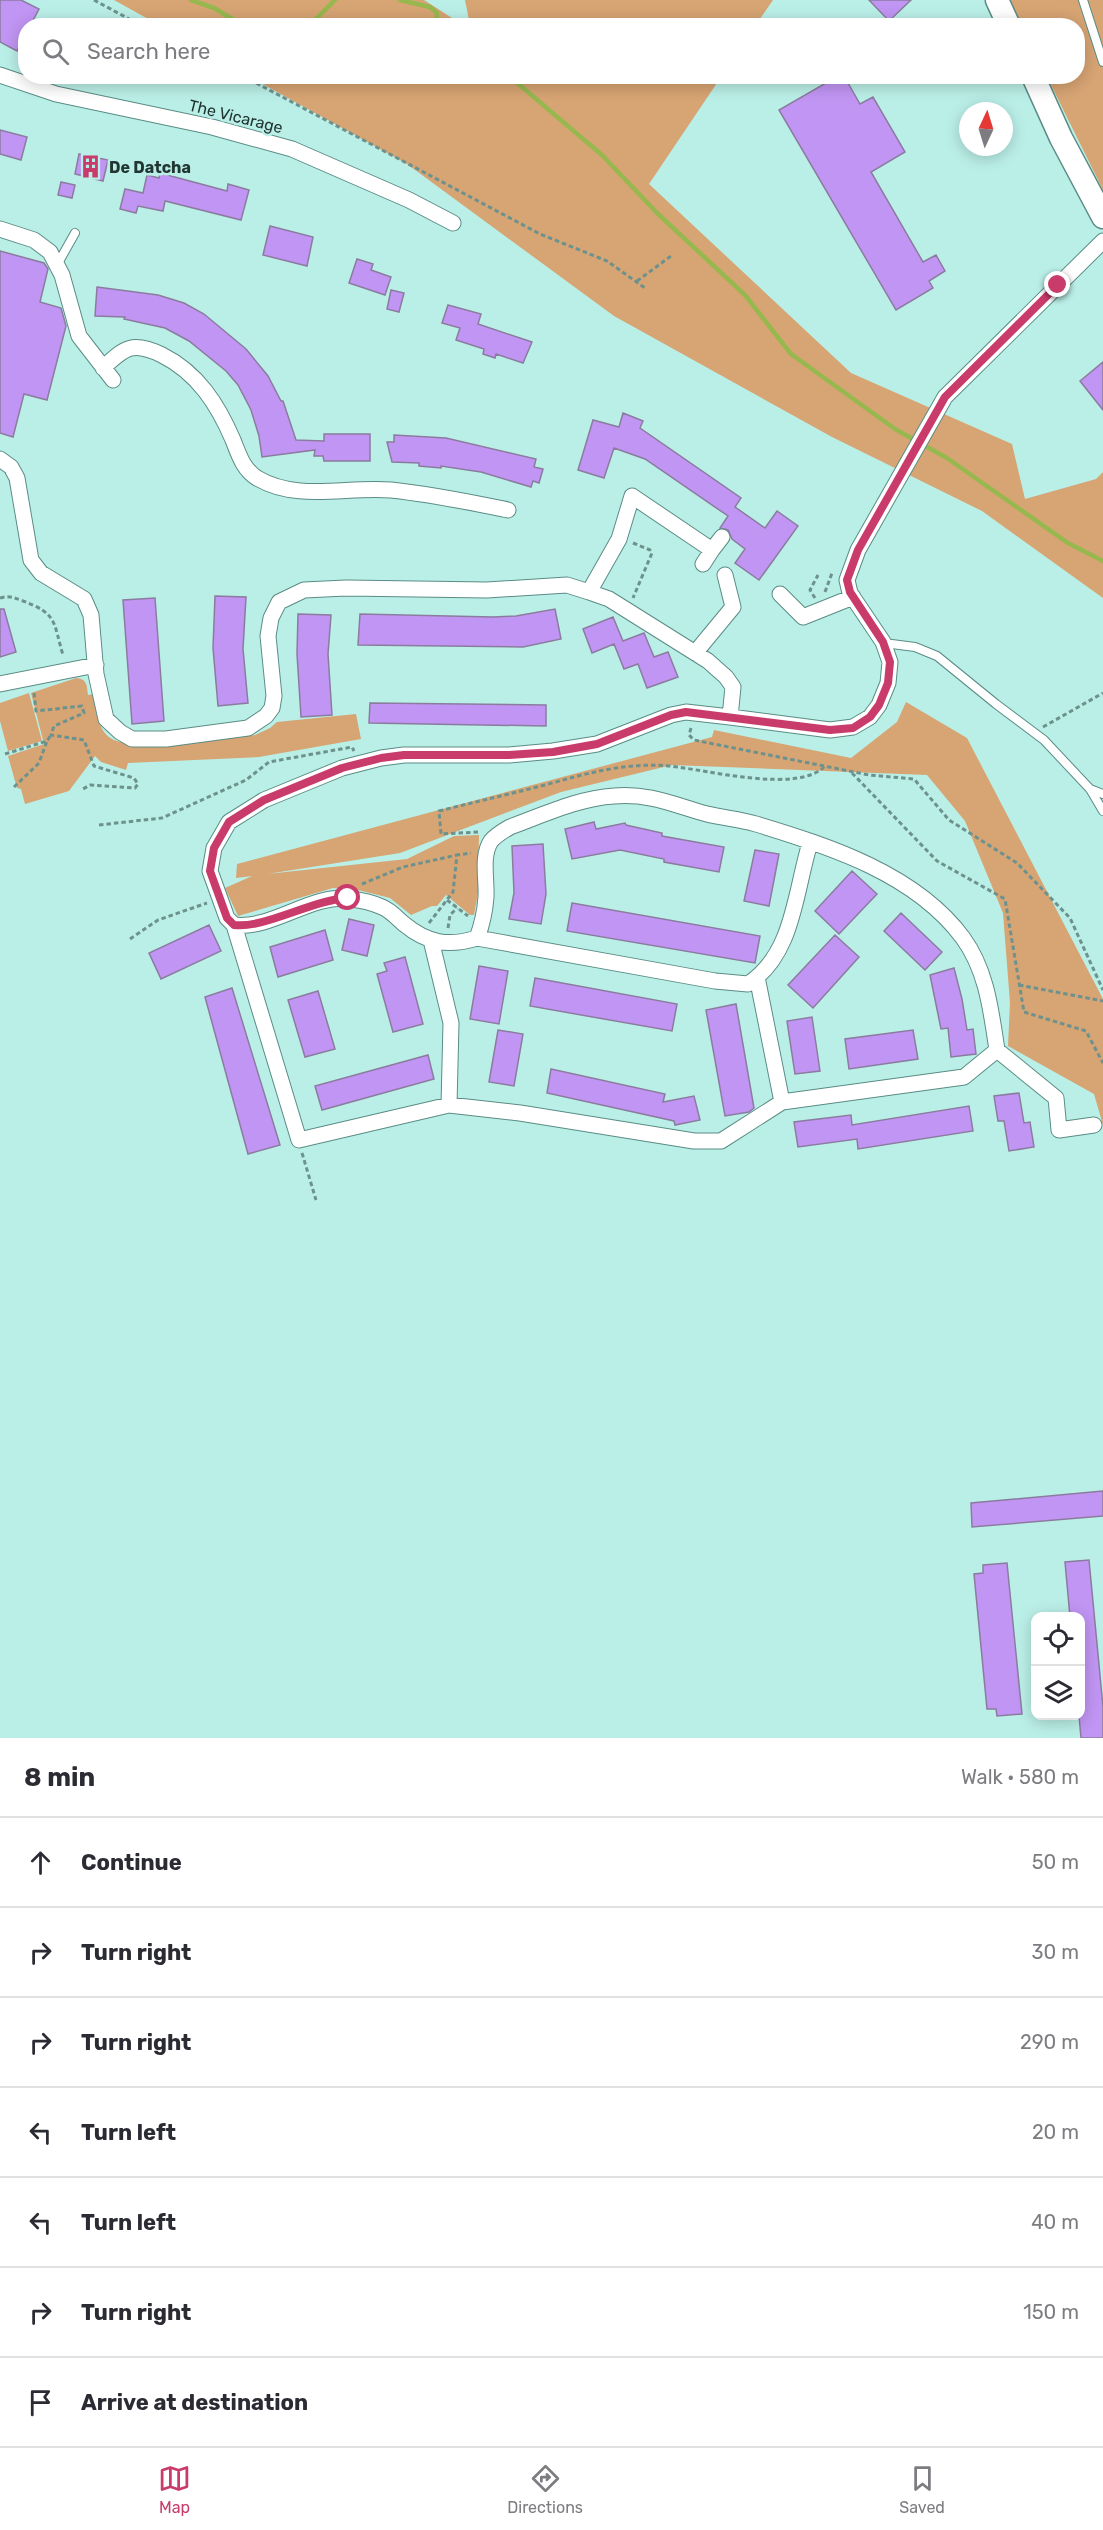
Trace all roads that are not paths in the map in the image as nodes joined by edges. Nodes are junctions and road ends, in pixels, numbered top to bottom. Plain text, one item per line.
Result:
1 (997, 0) edge
2 (1083, 0) edge
3 (1005, 18) edge
4 (1103, 62) edge
5 (0, 75) edge
6 (18, 81) edge
7 (27, 84) edge
8 (1037, 84) edge
9 (1103, 216) edge
10 (453, 223) dead end
11 (0, 229) edge
12 (75, 233) dead end
13 (1103, 241) edge
14 (57, 266) junction
15 (0, 459) edge
16 (508, 510) dead end
17 (722, 537) dead end
18 (712, 550) junction
19 (703, 564) dead end
20 (725, 575) dead end
21 (589, 592) junction
22 (780, 594) dead end
23 (853, 597) junction
24 (883, 642) junction
25 (695, 653) junction
26 (96, 665) junction
27 (0, 684) edge
28 (730, 717) junction
29 (1090, 789) junction
30 (1103, 794) edge
31 (1103, 811) edge
32 (810, 843) junction
33 (234, 925) junction
34 (427, 934) junction
35 (477, 938) junction
36 (757, 977) junction
37 (997, 1050) junction
38 (782, 1102) junction
39 (449, 1105) junction
40 (1094, 1125) dead end

1 - 3 main road
2 - 4 lane
5 - 6 street, The Vicarage
7 - 10 street, The Vicarage
8 - 9 main road
11 - 14 street
12 - 14 lane
13 - 23 street
14 - 16 street
15 - 26 street
17 - 18 street
18 - 19 street
18 - 21 street
20 - 25 street
21 - 25 street
21 - 26 street
22 - 23 street
23 - 24 street
24 - 28 street
24 - 29 lane
25 - 28 street
26 - 27 street
28 - 33 street
29 - 30 lane
29 - 31 lane
32 - 35 street
32 - 36 street
32 - 37 street
33 - 34 street
33 - 39 street
34 - 35 street
34 - 39 street
35 - 36 street
36 - 38 street
37 - 38 street
37 - 40 street
38 - 39 street

